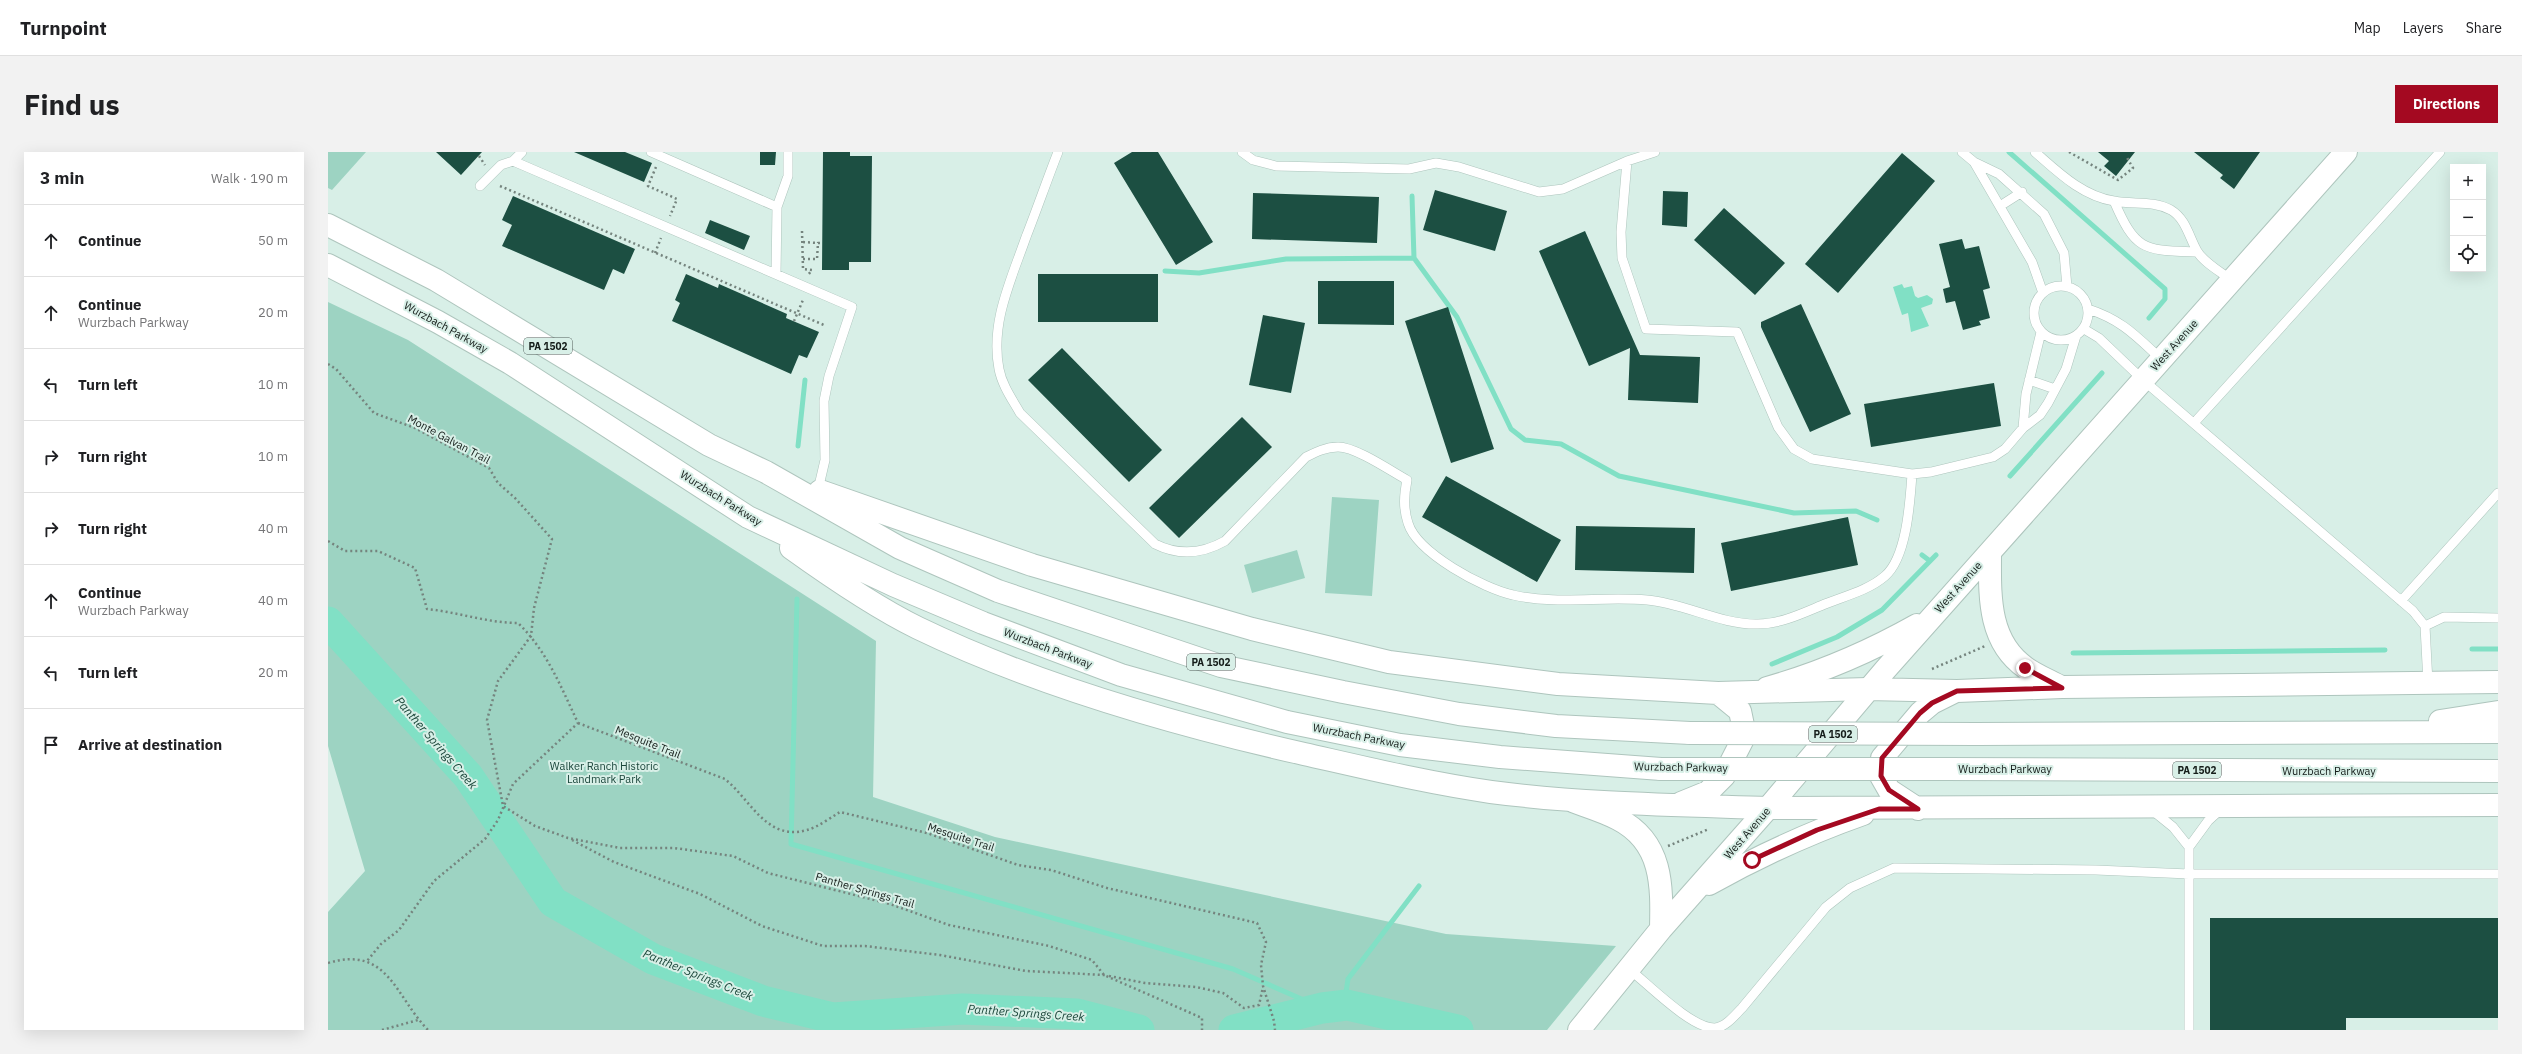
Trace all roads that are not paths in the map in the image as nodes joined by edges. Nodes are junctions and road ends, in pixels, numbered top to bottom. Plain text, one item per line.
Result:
1 (522, 152) edge
2 (651, 152) edge
3 (788, 152) edge
4 (1058, 152) edge
5 (1242, 152) edge
6 (1655, 152) edge
7 (1962, 152) edge
8 (2035, 152) edge
9 (2346, 152) edge
10 (2440, 152) edge
11 (513, 161) junction
12 (1627, 161) junction
13 (1974, 162) junction
14 (480, 186) dead end
15 (2022, 192) junction
16 (2114, 201) junction
17 (2000, 206) junction
18 (777, 207) junction
19 (328, 226) edge
20 (2197, 252) junction
21 (328, 265) edge
22 (776, 274) junction
23 (2231, 280) junction
24 (2067, 287) junction
25 (2043, 293) junction
26 (2088, 309) junction
27 (2084, 329) junction
28 (2041, 332) junction
29 (2076, 336) junction
30 (2161, 359) junction
31 (2029, 380) junction
32 (2143, 380) junction
33 (2055, 389) junction
34 (2194, 423) junction
35 (2023, 428) junction
36 (766, 472) junction
37 (1912, 474) junction
38 (818, 490) junction
39 (2498, 493) edge
40 (748, 517) junction
41 (1990, 552) junction
42 (2401, 601) junction
43 (1932, 617) junction
44 (2498, 618) edge
45 (2424, 626) junction
46 (2498, 682) edge
47 (2428, 683) junction
48 (2062, 688) junction
49 (1868, 690) junction
50 (1957, 691) junction
51 (1718, 693) junction
52 (1751, 693) junction
53 (2498, 712) edge
54 (2380, 731) junction
55 (2498, 732) edge
56 (2451, 771) junction
57 (2498, 771) edge
58 (2498, 776) edge
59 (1570, 800) junction
60 (2498, 805) edge
61 (1675, 806) junction
62 (2149, 807) junction
63 (2224, 807) junction
64 (1768, 808) junction
65 (1879, 809) junction
66 (1918, 809) junction
67 (2189, 847) junction
68 (2189, 874) junction
69 (2498, 874) edge
70 (1696, 891) junction
71 (1661, 929) junction
72 (1629, 969) junction
73 (1583, 1025) edge
74 (2189, 1030) edge

1 - 11 lane
2 - 18 lane
3 - 18 lane
4 - 37 lane
5 - 12 lane
6 - 12 lane
7 - 13 lane
8 - 16 lane
9 - 23 main road, West Avenue
10 - 34 lane
11 - 14 lane
11 - 22 lane
12 - 37 lane
13 - 15 lane
13 - 17 lane
15 - 17 lane
15 - 24 lane
16 - 20 lane
16 - 20 lane
17 - 25 lane
18 - 22 lane
19 - 36 main road, PA 1502
20 - 23 lane
21 - 40 main road, Wurzbach Parkway / PA 1502
22 - 38 lane
23 - 30 main road, West Avenue
24 - 25 lane
24 - 26 lane
25 - 28 lane
26 - 27 lane
26 - 30 lane
27 - 29 lane
27 - 32 lane
28 - 29 lane
28 - 31 lane
29 - 33 lane
30 - 32 main road, West Avenue
31 - 33 lane
31 - 35 lane
32 - 34 lane
32 - 41 main road, West Avenue
33 - 35 lane
34 - 42 lane
35 - 37 lane
36 - 38 main road
36 - 54 main road, PA 1502, bridge
38 - 51 main road
39 - 42 lane
40 - 56 main road, Wurzbach Parkway / PA 1502, bridge
40 - 59 main road
41 - 43 main road, West Avenue
41 - 48 main road
42 - 45 lane
43 - 49 main road, West Avenue
43 - 52 main road
44 - 45 lane
45 - 47 lane
46 - 47 main road
47 - 48 main road
48 - 50 main road
49 - 50 main road
49 - 52 main road
49 - 64 main road, West Avenue
50 - 66 main road
51 - 52 main road
51 - 61 main road
53 - 54 main road
54 - 55 main road, PA 1502
56 - 57 main road, Wurzbach Parkway / PA 1502
56 - 58 main road
59 - 61 main road
59 - 71 main road
60 - 63 main road
61 - 64 main road
62 - 63 main road
62 - 66 main road
62 - 67 lane
63 - 67 lane
64 - 65 main road
64 - 70 main road, West Avenue
65 - 66 main road
65 - 70 main road
67 - 68 lane
68 - 69 lane
68 - 72 lane
68 - 74 lane
70 - 71 main road, West Avenue
71 - 72 main road, West Avenue
72 - 73 main road, West Avenue

